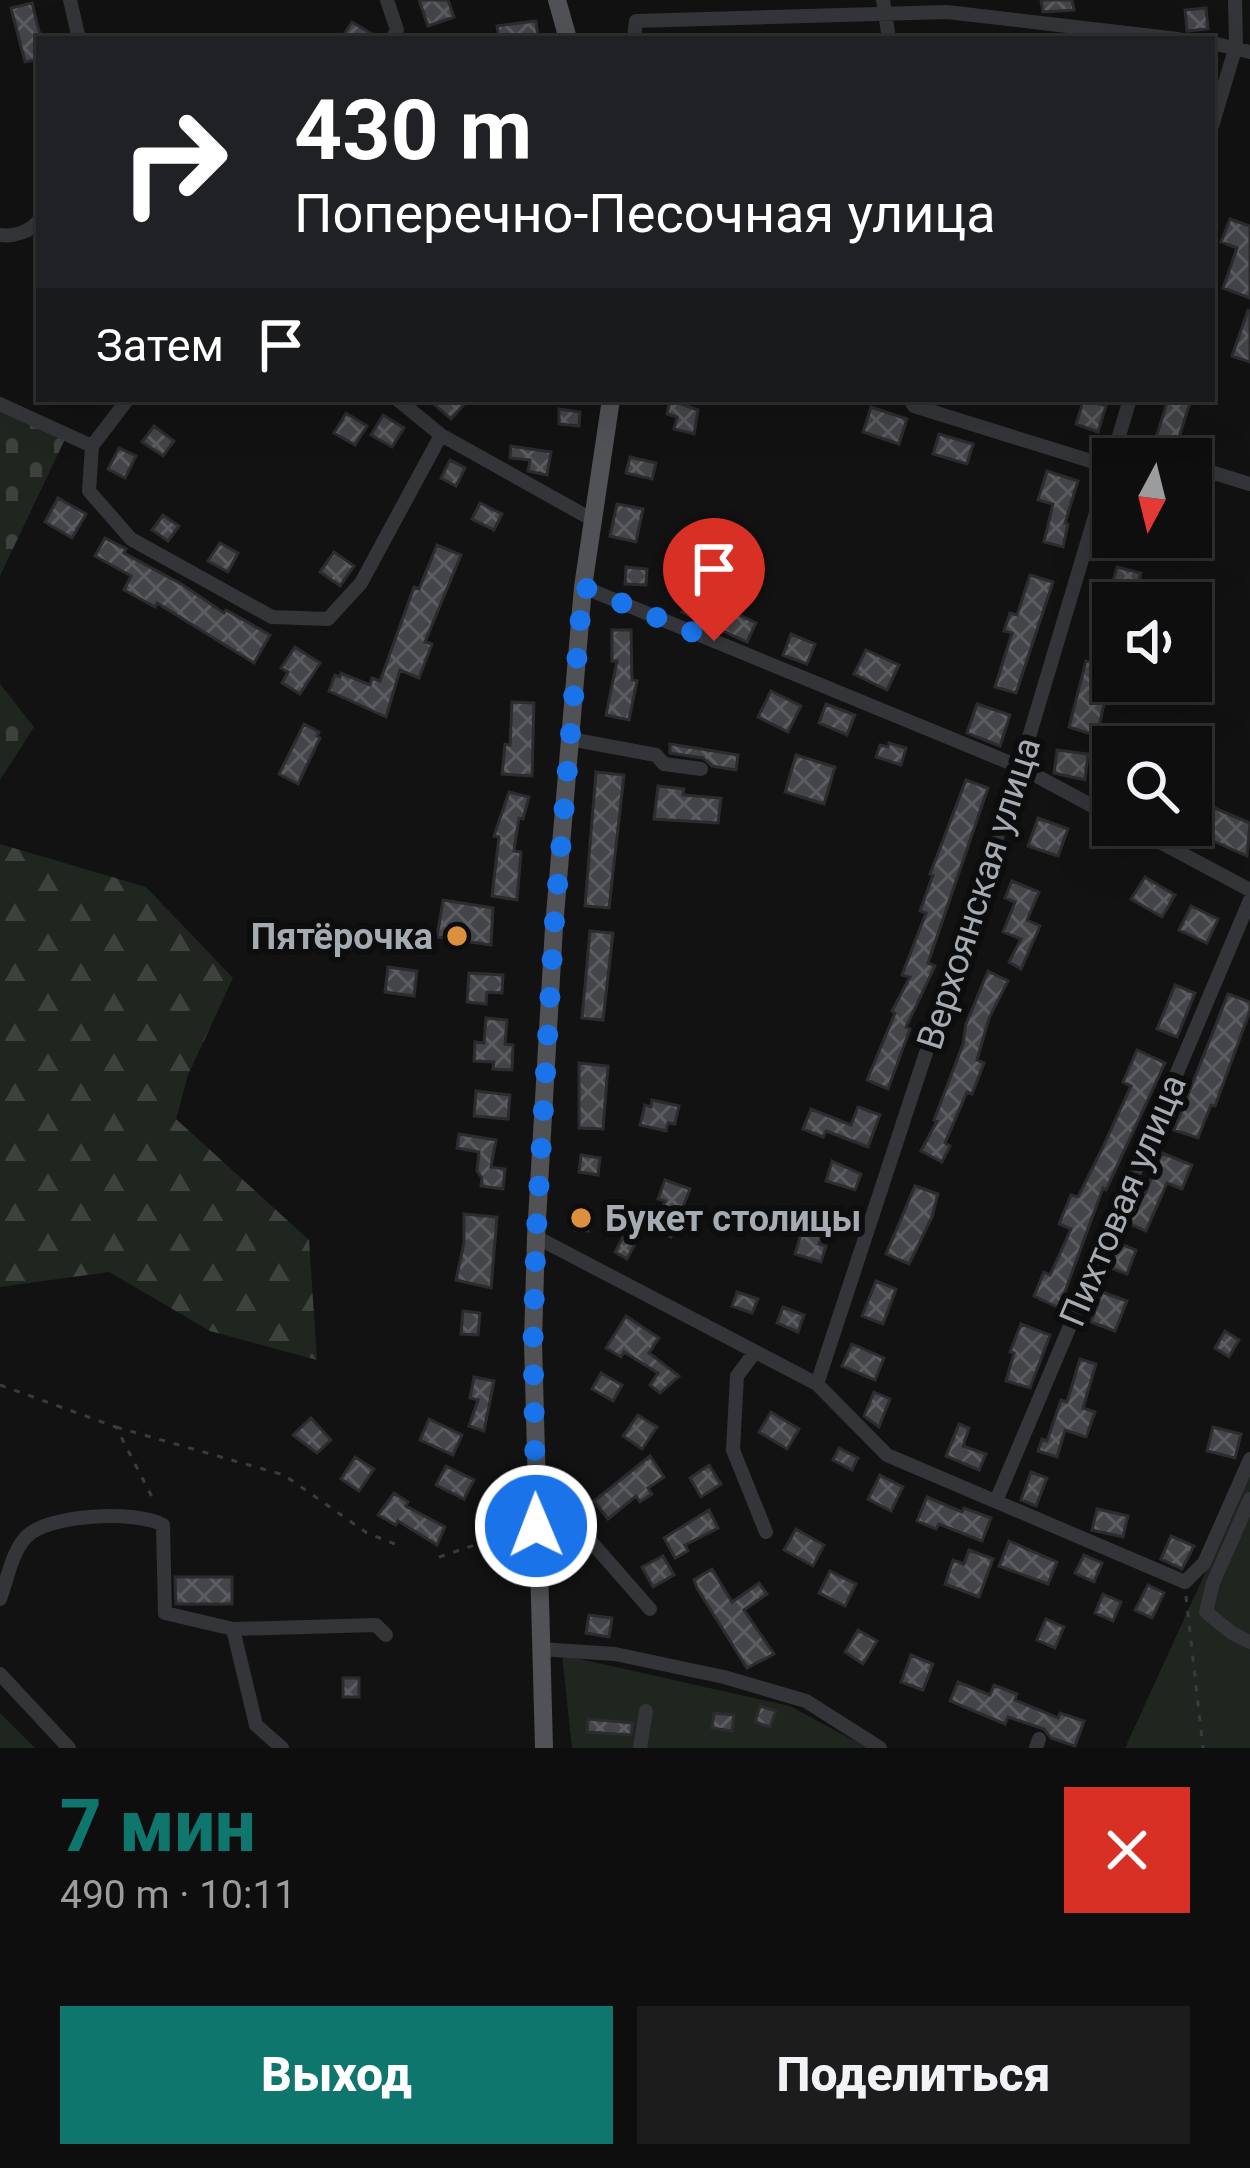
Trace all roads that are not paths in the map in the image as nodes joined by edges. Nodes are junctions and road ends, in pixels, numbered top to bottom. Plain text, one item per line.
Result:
1 (70, 0) edge
2 (387, 0) edge
3 (556, 0) edge
4 (1235, 0) edge
5 (884, 6) edge
6 (79, 36) edge
7 (394, 36) edge
8 (567, 36) edge
9 (634, 36) edge
10 (889, 36) edge
11 (1152, 36) edge
12 (1243, 49) edge
13 (1215, 118) edge
14 (36, 224) edge
15 (0, 235) edge
16 (126, 402) edge
17 (401, 402) edge
18 (611, 402) edge
19 (912, 402) edge
20 (1129, 402) edge
21 (0, 404) edge
22 (441, 435) junction
23 (1118, 438) edge
24 (92, 446) junction
25 (1092, 460) edge
26 (1212, 472) edge
27 (1250, 484) edge
28 (593, 520) junction
29 (1092, 526) edge
30 (583, 587) junction
31 (570, 739) junction
32 (1020, 767) junction
33 (700, 769) dead end
34 (1092, 806) edge
35 (1167, 846) edge
36 (1250, 890) edge
37 (1250, 900) edge
38 (536, 1237) junction
39 (755, 1352) junction
40 (817, 1384) junction
41 (1250, 1459) edge
42 (995, 1501) junction
43 (1249, 1502) edge
44 (536, 1526) junction
45 (766, 1532) dead end
46 (0, 1599) edge
47 (650, 1610) dead end
48 (233, 1628) junction
49 (386, 1635) dead end
50 (1250, 1642) edge
51 (540, 1649) junction
52 (0, 1674) edge
53 (646, 1711) dead end
54 (68, 1748) edge
55 (281, 1748) edge
56 (544, 1748) edge
57 (640, 1748) edge
58 (880, 1748) edge

1 - 6 street
2 - 7 street
3 - 8 main road
4 - 12 street
5 - 9 street
5 - 10 street
5 - 11 street
12 - 13 street
14 - 15 street
16 - 24 street
17 - 22 street
18 - 28 main road
19 - 25 street
20 - 23 street, Верхоянская улица
21 - 24 street
22 - 24 street
22 - 28 street
26 - 27 street
28 - 30 main road
29 - 32 street, Верхоянская улица
30 - 31 main road
30 - 32 street
31 - 33 street
31 - 38 main road
32 - 34 street
32 - 40 street, Верхоянская улица
35 - 36 street
37 - 42 street, Пихтовая улица
38 - 39 street
38 - 44 main road
39 - 40 street
39 - 45 street
40 - 42 street
41 - 42 street
43 - 50 street
44 - 47 street
44 - 51 main road
46 - 48 street
48 - 49 street
48 - 55 street
51 - 56 main road
51 - 58 street
52 - 54 street
53 - 57 street

